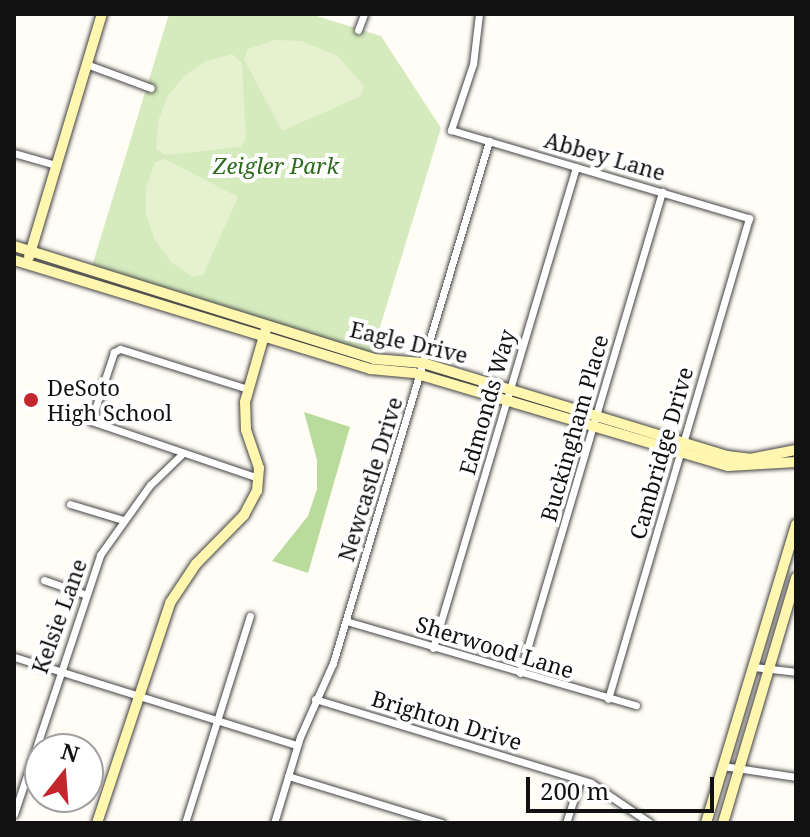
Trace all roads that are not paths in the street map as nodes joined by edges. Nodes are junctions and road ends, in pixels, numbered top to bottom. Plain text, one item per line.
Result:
1 (102, 14) edge
2 (364, 14) edge
3 (479, 14) edge
4 (358, 30) dead end
5 (86, 64) junction
6 (151, 88) dead end
7 (489, 141) junction
8 (14, 153) edge
9 (56, 165) junction
10 (576, 167) junction
11 (662, 192) junction
12 (749, 218) joint
13 (14, 246) edge
14 (31, 251) junction
15 (14, 260) edge
16 (27, 264) junction
17 (98, 272) junction
18 (94, 285) junction
19 (178, 309) junction
20 (241, 315) junction
21 (266, 329) junction
22 (423, 363) junction
23 (372, 364) junction
24 (420, 375) junction
25 (248, 389) junction
26 (510, 389) junction
27 (507, 401) junction
28 (596, 421) junction
29 (681, 446) junction
30 (796, 450) edge
31 (182, 454) junction
32 (796, 462) edge
33 (258, 478) junction
34 (70, 504) dead end
35 (123, 520) junction
36 (796, 524) edge
37 (790, 563) edge
38 (796, 578) edge
39 (44, 580) dead end
40 (84, 594) junction
41 (250, 616) dead end
42 (346, 621) junction
43 (433, 648) junction
44 (14, 657) edge
45 (753, 667) junction
46 (769, 669) junction
47 (58, 670) junction
48 (796, 672) edge
49 (520, 673) junction
50 (136, 694) junction
51 (315, 699) junction
52 (608, 699) junction
53 (636, 705) dead end
54 (216, 720) junction
55 (297, 745) junction
56 (723, 766) junction
57 (739, 771) junction
58 (288, 776) junction
59 (796, 777) edge
60 (580, 780) junction
61 (14, 814) edge
62 (97, 823) edge
63 (185, 823) edge
64 (274, 823) edge
65 (442, 823) edge
66 (566, 823) edge
67 (650, 823) edge
68 (706, 823) edge
69 (723, 823) edge

1 - 5 street
2 - 4 street
3 - 7 street, Abbey Lane
5 - 6 street
5 - 9 street
7 - 10 street, Abbey Lane
7 - 22 street, Newcastle Drive
8 - 9 street
9 - 14 street
10 - 11 street, Abbey Lane
10 - 26 street, Edmonds Way
11 - 12 street, Abbey Lane
11 - 28 street, Buckingham Place
12 - 29 street, Cambridge Drive
13 - 14 street, Eagle Drive
14 - 16 street
14 - 17 street, Eagle Drive
15 - 16 street, Eagle Drive
16 - 18 street, Eagle Drive
17 - 18 street
17 - 20 street, Eagle Drive
18 - 19 street, Eagle Drive
19 - 20 street
19 - 21 street, Eagle Drive
20 - 21 street, Eagle Drive
21 - 23 street, Eagle Drive
21 - 25 street
22 - 23 street, Eagle Drive
22 - 24 street, Newcastle Drive
22 - 26 street, Eagle Drive
23 - 24 street, Eagle Drive
24 - 27 street, Eagle Drive
24 - 42 street, Newcastle Drive
25 - 31 street
25 - 33 street
26 - 27 street, Edmonds Way
26 - 28 street, Eagle Drive
27 - 28 street, Eagle Drive
27 - 43 street, Edmonds Way
28 - 29 street, Eagle Drive
28 - 49 street, Buckingham Place
29 - 30 street, Eagle Drive
29 - 32 street, Eagle Drive
29 - 52 street, Cambridge Drive
31 - 33 street
31 - 35 street, Kelsie Lane
33 - 50 street
34 - 35 street
35 - 40 street, Kelsie Lane
36 - 37 street
37 - 45 street
38 - 46 street
39 - 40 street
40 - 47 street, Kelsie Lane
41 - 54 street
42 - 43 street, Sherwood Lane
42 - 51 street, Newcastle Drive
43 - 49 street, Sherwood Lane
44 - 47 street
45 - 46 street
45 - 56 street
46 - 48 street
46 - 57 street
47 - 50 street
47 - 61 street, Kelsie Lane
49 - 52 street, Sherwood Lane
50 - 54 street
50 - 62 street
51 - 55 street, Newcastle Drive
51 - 60 street, Brighton Drive
52 - 53 street, Sherwood Lane
54 - 55 street
54 - 63 street
55 - 58 street, Newcastle Drive
56 - 57 street
56 - 68 street
57 - 59 street
57 - 69 street
58 - 64 street, Newcastle Drive
58 - 65 street
60 - 66 street
60 - 67 street, Brighton Drive

